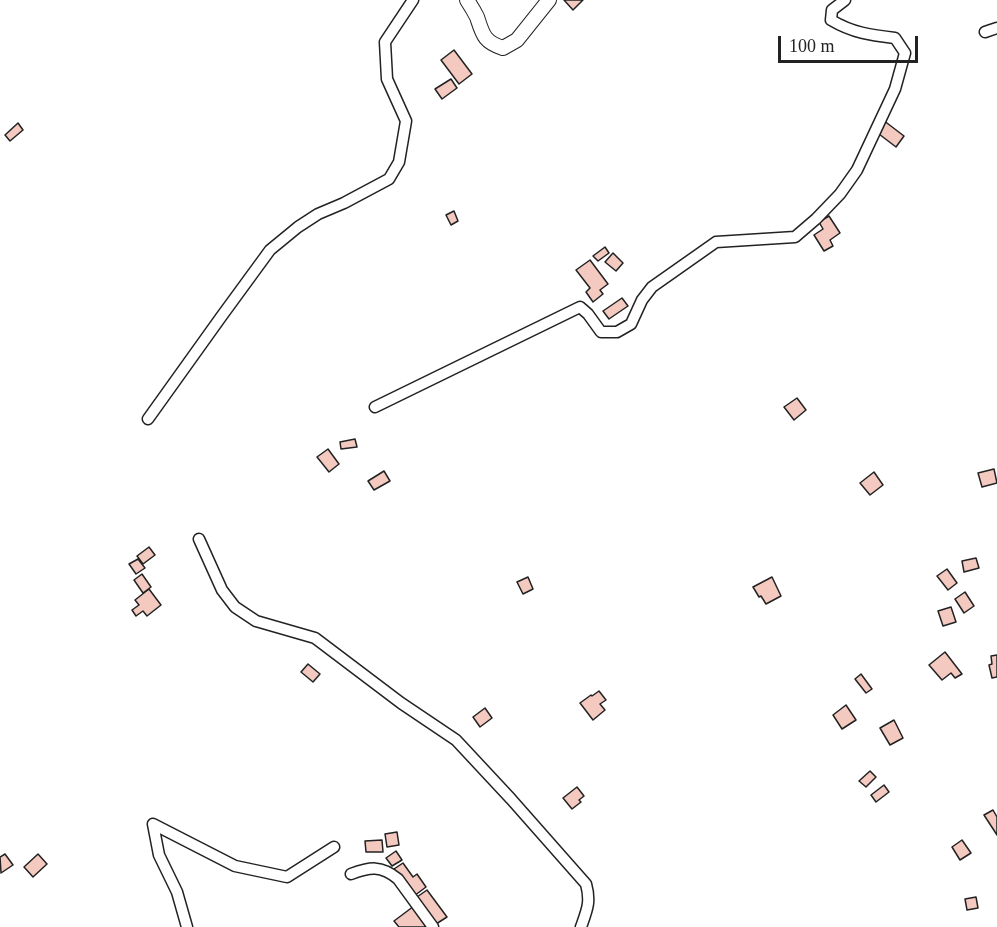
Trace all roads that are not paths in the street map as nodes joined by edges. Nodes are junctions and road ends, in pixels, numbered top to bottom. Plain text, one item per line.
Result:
1 (413, 0) edge
2 (467, 0) edge
3 (549, 0) edge
4 (845, 0) edge
5 (997, 28) edge
6 (985, 32) dead end
7 (375, 407) dead end
8 (148, 419) dead end
9 (199, 539) dead end
10 (334, 847) dead end
11 (351, 874) dead end
12 (187, 927) edge
13 (433, 927) edge
14 (581, 927) edge

1 - 8 street
2 - 3 main road
4 - 7 street
5 - 6 street
9 - 14 street
10 - 12 street
11 - 13 street

